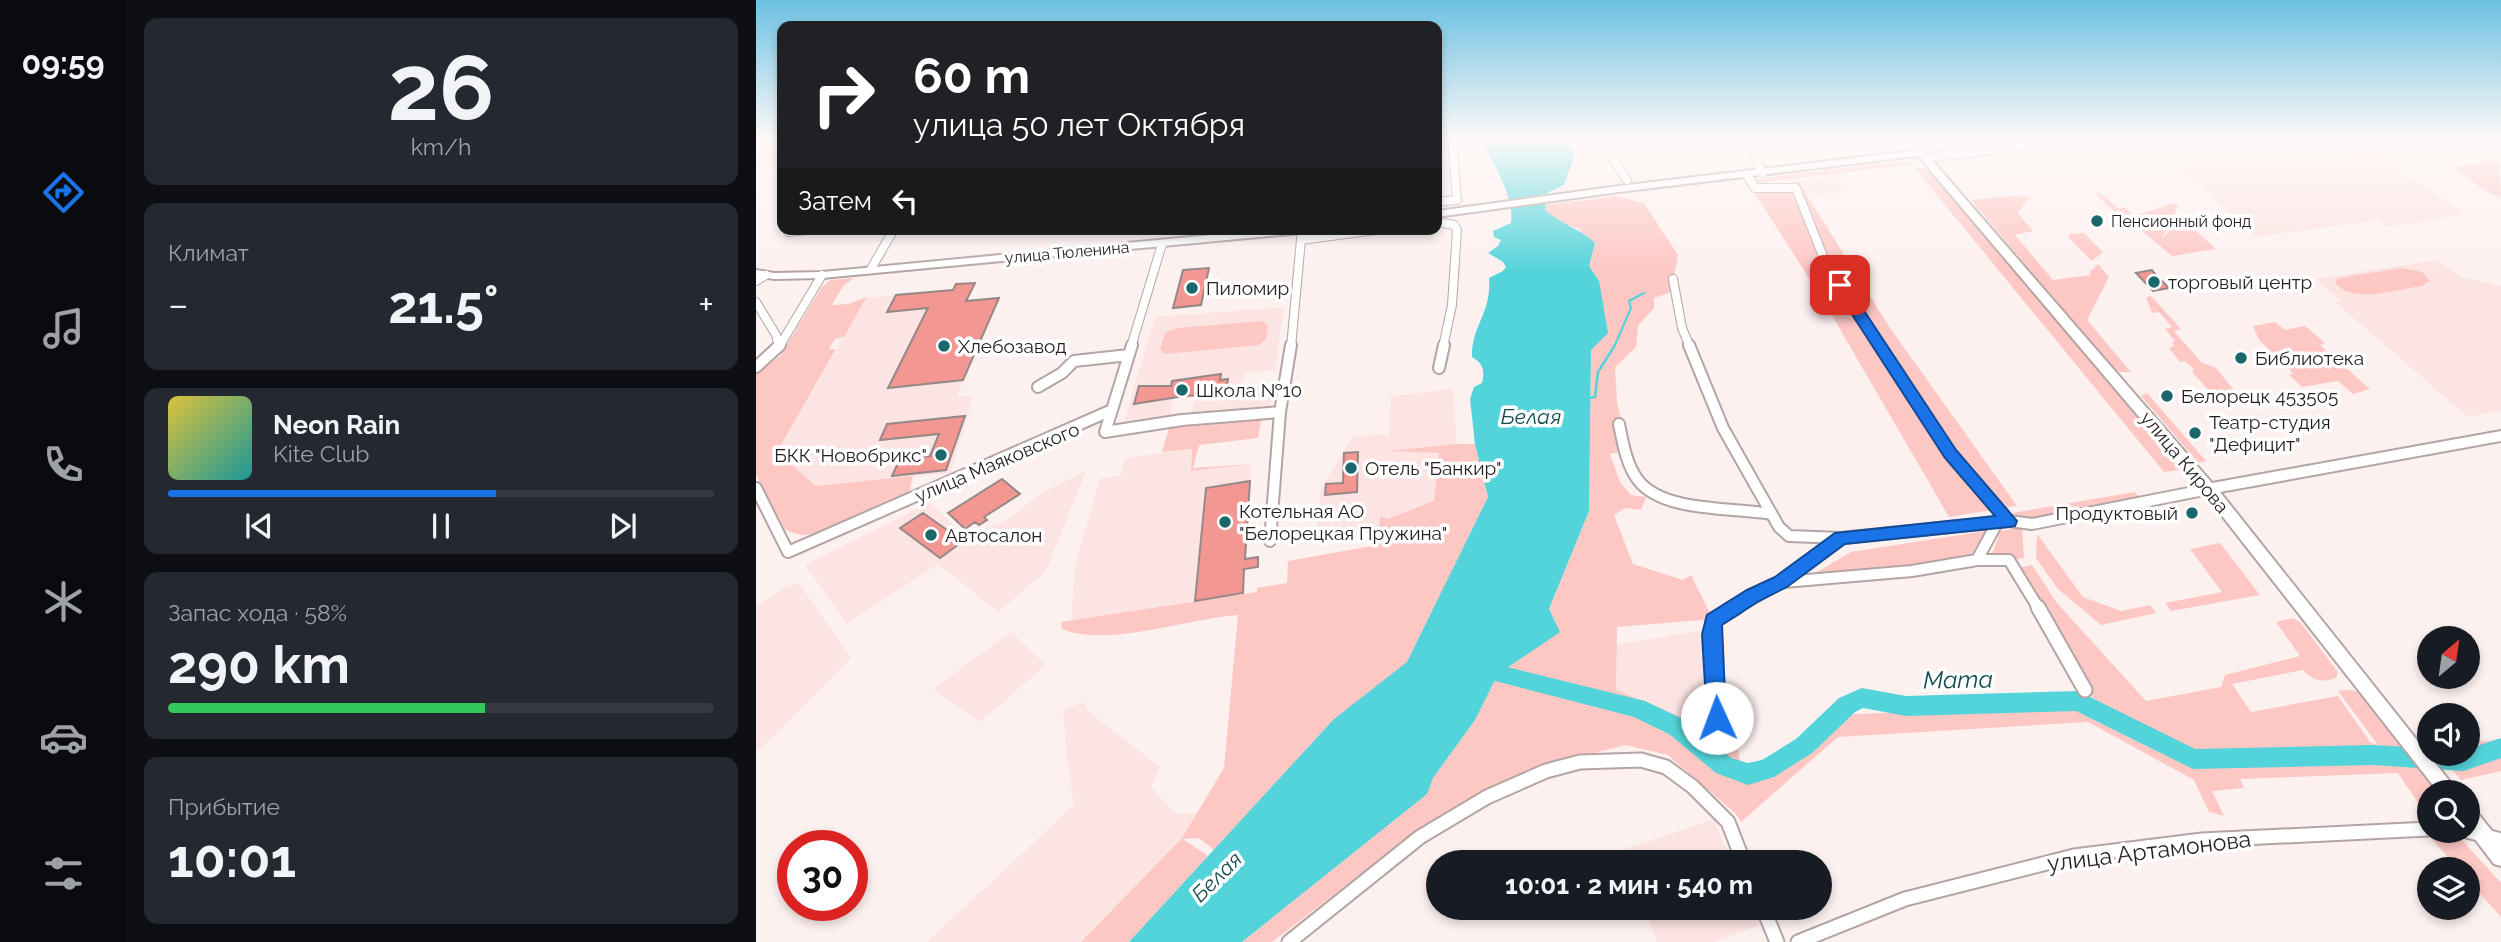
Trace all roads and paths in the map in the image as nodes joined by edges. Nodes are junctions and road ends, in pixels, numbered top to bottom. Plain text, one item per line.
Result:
1 (1456, 184) edge
2 (1636, 184) edge
3 (1753, 184) edge
4 (1947, 184) edge
5 (1623, 185) joint
6 (1442, 202) edge
7 (1442, 213) edge
8 (1442, 223) edge
9 (891, 235) edge
10 (1268, 235) edge
11 (1304, 235) edge
12 (1162, 244) junction
13 (871, 270) junction
14 (822, 275) junction
15 (760, 276) edge
16 (1673, 279) dead end
17 (756, 302) edge
18 (779, 346) junction
19 (1129, 355) junction
20 (756, 367) edge
21 (1439, 368) dead end
22 (1038, 387) dead end
23 (1112, 410) junction
24 (1280, 412) junction
25 (1619, 424) dead end
26 (2501, 436) edge
27 (2209, 489) junction
28 (758, 496) edge
29 (1772, 514) junction
30 (2003, 522) junction
31 (1841, 538) junction
32 (1270, 541) dead end
33 (1977, 560) junction
34 (1781, 582) junction
35 (2085, 690) dead end
36 (1717, 718) dead end
37 (2439, 780) edge
38 (2417, 830) edge
39 (2484, 836) edge
40 (1739, 850) edge
41 (2501, 857) edge
42 (1768, 920) edge
43 (1289, 942) edge
44 (1777, 942) edge
45 (1798, 942) edge

1 - 6 street
2 - 5 main road
3 - 30 street
4 - 27 main road, улица Кирова
5 - 7 main road
8 - 21 street
9 - 13 street
10 - 12 main road, улица Тюленина
11 - 24 street
12 - 13 main road, улица Тюленина
12 - 19 street
13 - 14 main road, улица Тюленина
14 - 15 main road, улица Тюленина
14 - 18 street
16 - 29 street
17 - 18 street
18 - 20 street
19 - 22 street
19 - 23 street
23 - 24 street
23 - 28 street, улица Маяковского
24 - 32 street
25 - 29 street
26 - 27 main road
27 - 30 street
27 - 37 main road, улица Кирова
29 - 31 street
30 - 31 street
30 - 33 street
31 - 34 street
33 - 34 street
33 - 35 street
34 - 36 street
38 - 45 street, улица Артамонова
39 - 41 main road
40 - 43 street
42 - 44 street

